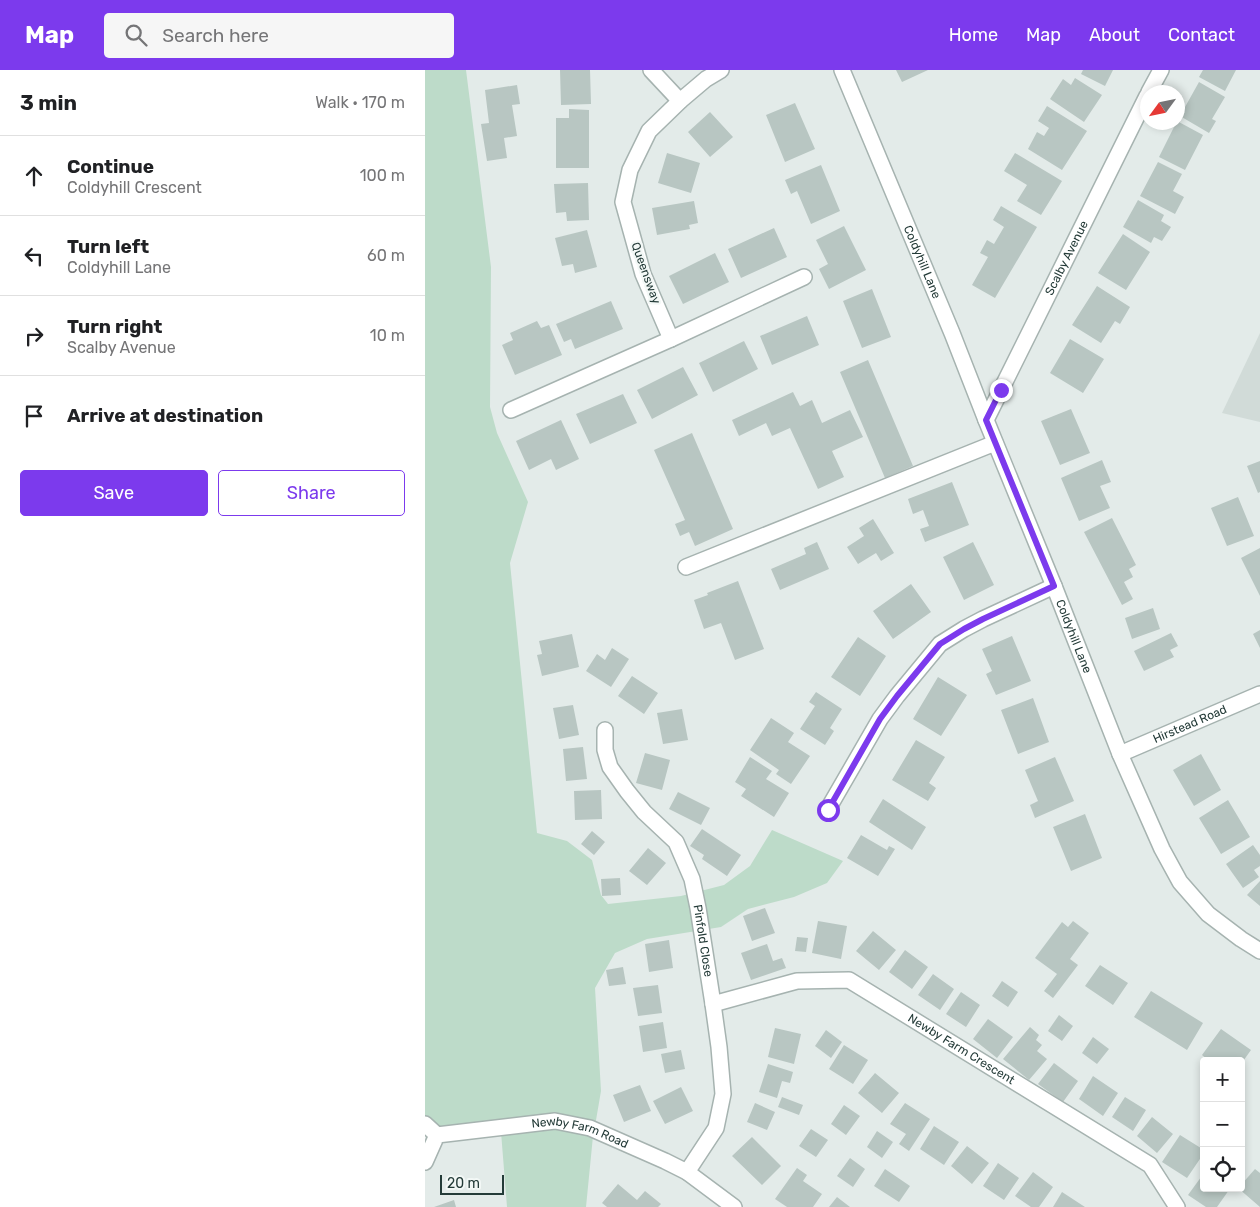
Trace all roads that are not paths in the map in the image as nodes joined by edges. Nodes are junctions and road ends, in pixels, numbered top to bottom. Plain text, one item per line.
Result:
1 (651, 70) edge
2 (721, 70) edge
3 (842, 70) edge
4 (1161, 70) edge
5 (1153, 85) edge
6 (680, 101) junction
7 (1140, 110) edge
8 (804, 277) dead end
9 (671, 339) junction
10 (511, 410) dead end
11 (986, 420) junction
12 (995, 443) junction
13 (686, 567) dead end
14 (1054, 586) junction
15 (1260, 694) edge
16 (605, 730) dead end
17 (1121, 754) junction
18 (828, 810) dead end
19 (1260, 951) edge
20 (713, 1004) junction
21 (425, 1124) edge
22 (437, 1135) junction
23 (425, 1162) edge
24 (687, 1172) junction
25 (734, 1207) edge
26 (1177, 1207) edge

1 - 6 street
2 - 6 street, Queensway
3 - 11 street, Coldyhill Lane
4 - 5 street
6 - 9 street, Queensway
7 - 11 street, Scalby Avenue
8 - 9 street
9 - 10 street
11 - 12 street, Coldyhill Lane
12 - 13 street
12 - 14 street, Coldyhill Lane
14 - 17 street, Coldyhill Lane
14 - 18 street
15 - 17 street, Hirstead Road
16 - 20 street, Pinfold Close
17 - 19 street, Coldyhill Lane
20 - 24 street, Pinfold Close
20 - 26 street, Newby Farm Crescent
21 - 22 street
22 - 23 street
22 - 24 street, Newby Farm Road
24 - 25 street, Newby Farm Road

